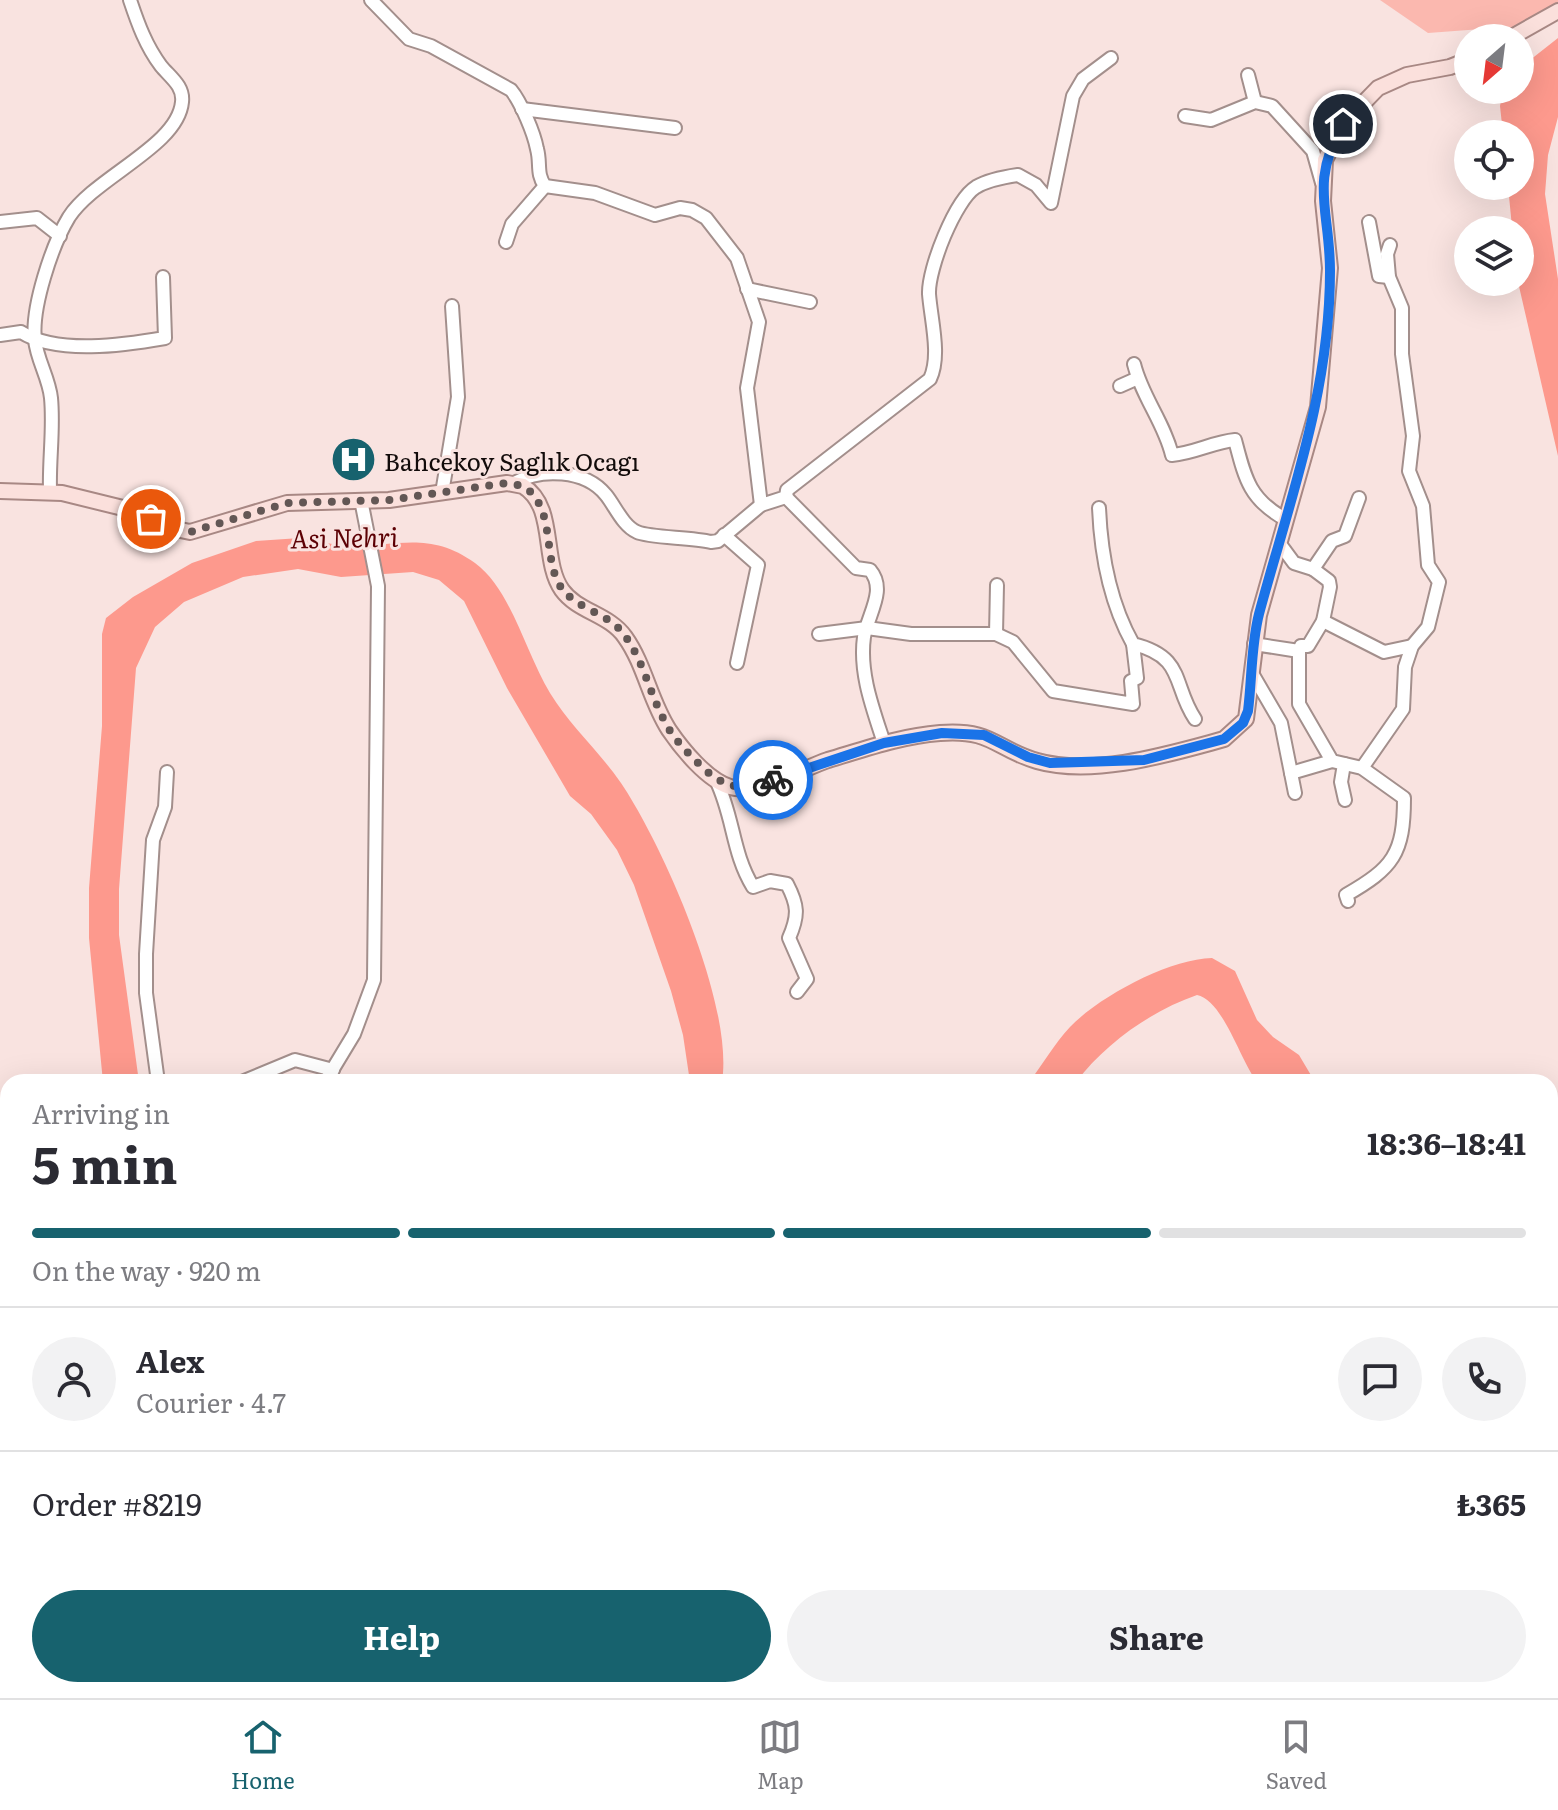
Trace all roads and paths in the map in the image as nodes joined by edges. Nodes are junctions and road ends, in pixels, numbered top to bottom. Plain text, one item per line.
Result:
1 (130, 0) edge
2 (371, 0) edge
3 (1558, 11) edge
4 (1534, 24) edge
5 (1111, 58) dead end
6 (1454, 64) edge
7 (1248, 75) dead end
8 (1255, 102) junction
9 (522, 109) junction
10 (1185, 116) dead end
11 (675, 128) dead end
12 (1322, 183) junction
13 (545, 186) junction
14 (0, 222) edge
15 (1369, 222) dead end
16 (60, 236) junction
17 (506, 242) dead end
18 (1390, 245) dead end
19 (163, 277) dead end
20 (1389, 277) junction
21 (747, 289) junction
22 (810, 302) dead end
23 (452, 306) dead end
24 (0, 335) edge
25 (35, 341) junction
26 (1134, 364) dead end
27 (1138, 378) junction
28 (1120, 386) dead end
29 (514, 483) junction
30 (50, 490) junction
31 (0, 491) edge
32 (442, 493) junction
33 (786, 497) junction
34 (1359, 498) dead end
35 (761, 505) junction
36 (362, 506) junction
37 (1099, 508) dead end
38 (1285, 519) junction
39 (724, 535) junction
40 (1280, 544) junction
41 (1313, 569) junction
42 (997, 585) dead end
43 (1323, 621) junction
44 (867, 628) junction
45 (819, 634) dead end
46 (996, 634) junction
47 (1133, 644) junction
48 (1254, 644) junction
49 (1412, 646) junction
50 (1299, 651) junction
51 (737, 663) dead end
52 (1253, 675) junction
53 (1195, 719) dead end
54 (884, 743) junction
55 (1338, 762) junction
56 (1362, 768) junction
57 (167, 772) dead end
58 (1291, 773) junction
59 (716, 780) junction
60 (1295, 793) dead end
61 (1345, 800) dead end
62 (1348, 901) dead end
63 (797, 992) dead end
64 (333, 1070) junction
65 (157, 1074) edge
66 (261, 1074) edge
67 (330, 1074) edge

1 - 16 street
2 - 9 street
3 - 4 main road
5 - 33 street
6 - 12 main road
7 - 8 street
8 - 10 street
8 - 12 street
9 - 11 street
9 - 13 street
12 - 38 main road
13 - 17 street
13 - 21 street
14 - 16 street
15 - 20 street
16 - 25 street
18 - 20 street
19 - 25 street
20 - 49 street
21 - 22 street
21 - 35 street
23 - 32 street
24 - 25 street
25 - 30 street
26 - 27 street
27 - 28 street
27 - 38 street
29 - 32 main road
29 - 39 street
29 - 59 main road
30 - 31 main road
30 - 36 main road
32 - 36 main road
33 - 35 street
33 - 44 street
34 - 41 street
35 - 39 street
36 - 64 street
37 - 47 street
38 - 40 main road
39 - 51 street
40 - 41 street
40 - 48 main road
41 - 43 street
42 - 46 street
43 - 49 street
43 - 50 street
44 - 45 street
44 - 46 street
44 - 54 street
46 - 47 street
47 - 53 street
48 - 50 street
48 - 52 main road
49 - 56 street
50 - 55 street
52 - 54 main road
52 - 58 street
54 - 59 main road
55 - 56 street
55 - 58 street
55 - 61 street
56 - 62 street
57 - 65 street
58 - 60 street
59 - 63 street
64 - 66 street
64 - 67 street

